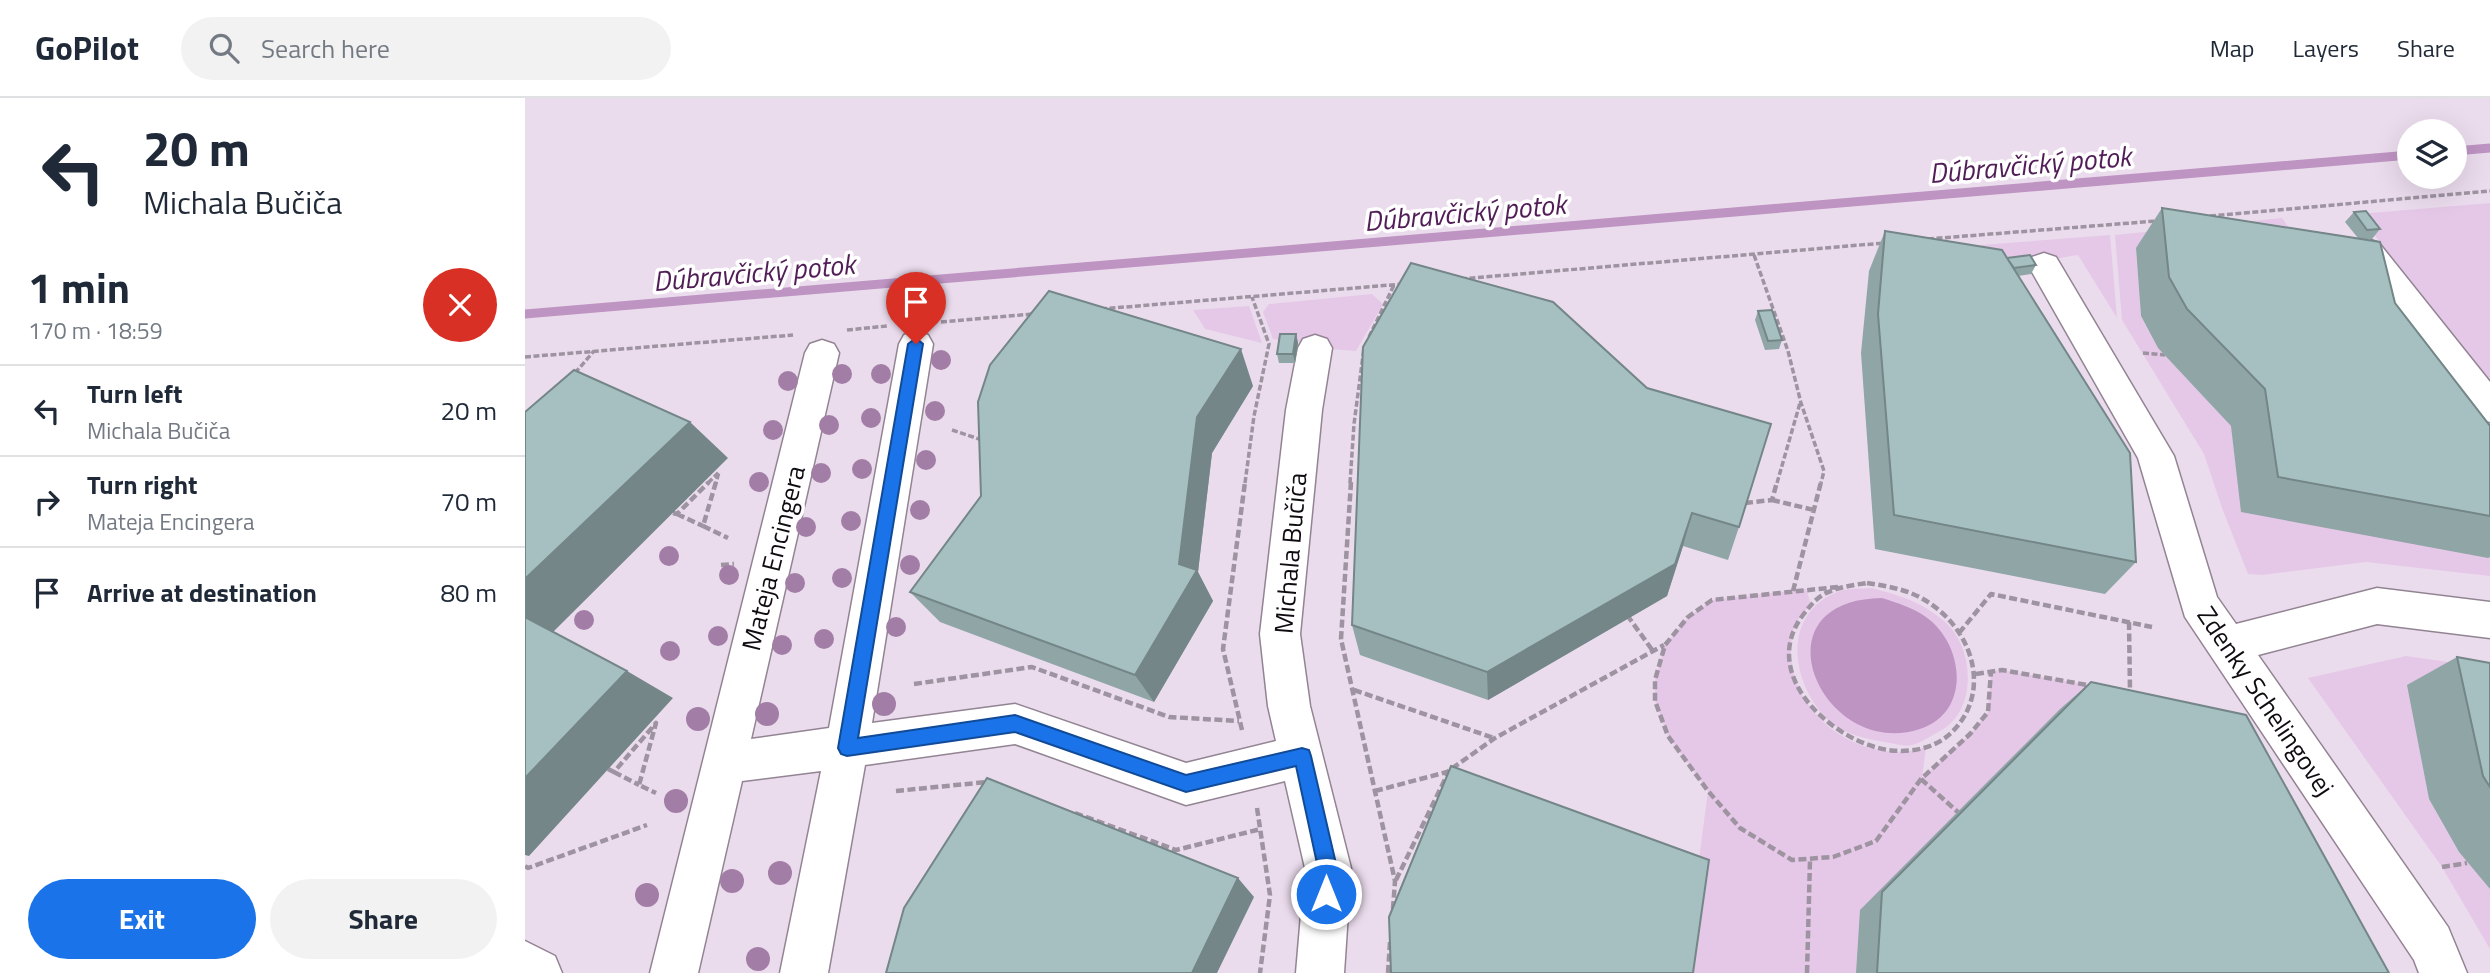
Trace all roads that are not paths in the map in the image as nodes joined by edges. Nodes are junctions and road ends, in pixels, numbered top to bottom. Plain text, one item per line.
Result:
1 (2368, 251) edge
2 (2044, 265) dead end
3 (918, 330) road end
4 (817, 340) road end
5 (1315, 348) dead end
6 (2490, 408) edge
7 (2490, 620) edge
8 (2225, 645) junction
9 (847, 748) junction
10 (1302, 756) junction
11 (724, 762) junction
12 (525, 965) edge
13 (538, 973) edge
14 (674, 973) edge
15 (804, 973) edge
16 (1320, 973) edge
17 (2443, 973) edge

1 - 6 street
2 - 8 street, Zdenky Schelingovej
3 - 9 street
4 - 11 street, Mateja Encingera
5 - 10 street, Michala Bučiča
7 - 8 street
8 - 17 street, Zdenky Schelingovej
9 - 10 street
9 - 11 street
9 - 15 street
10 - 16 street, Michala Bučiča
11 - 14 street, Mateja Encingera
12 - 13 street

